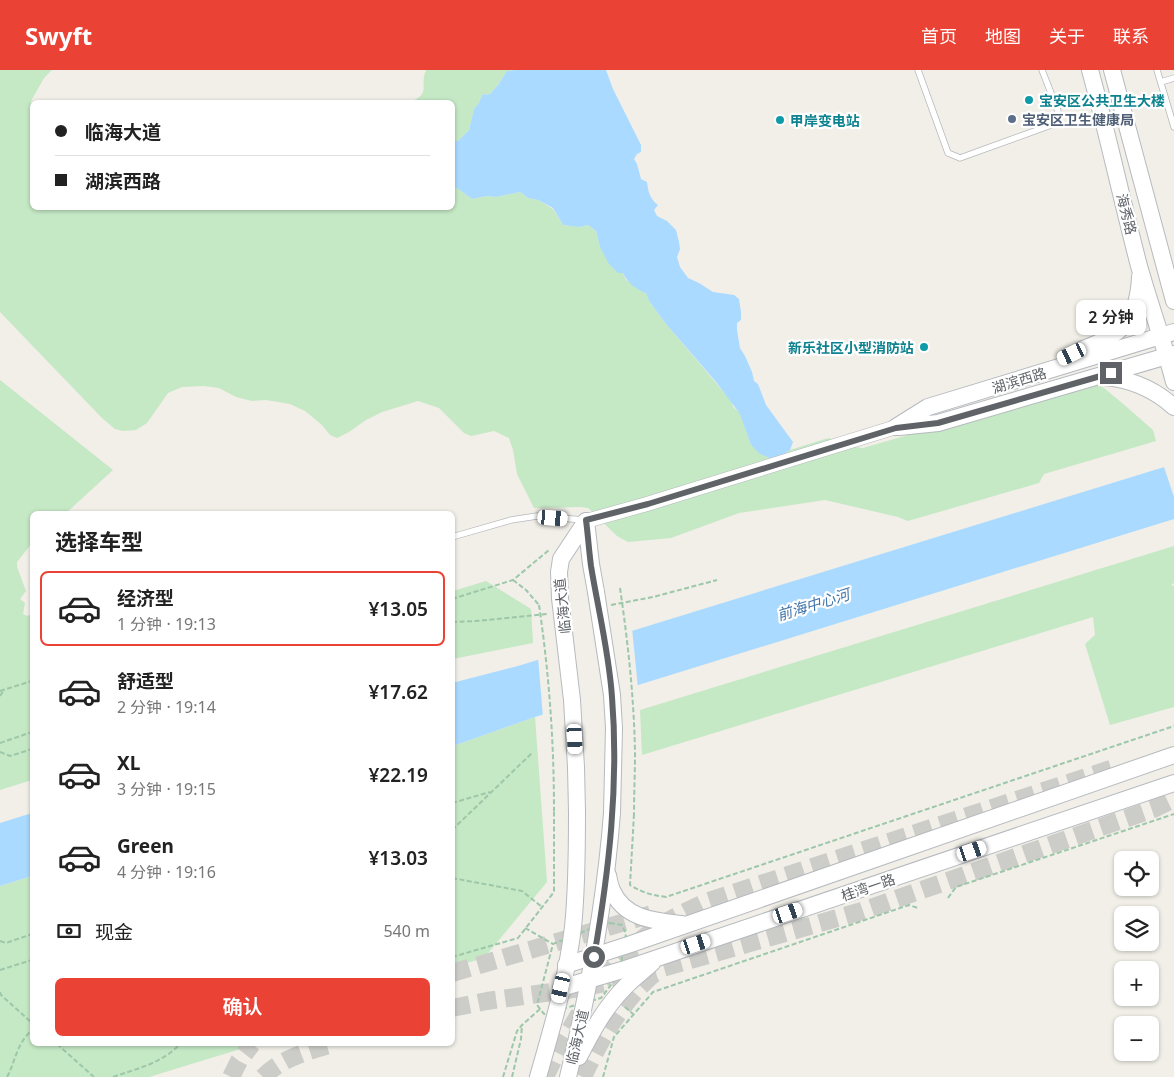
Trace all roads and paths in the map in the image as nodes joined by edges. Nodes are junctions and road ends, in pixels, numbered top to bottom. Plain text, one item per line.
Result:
1 (918, 70) edge
2 (1042, 70) edge
3 (1090, 70) edge
4 (1114, 70) edge
5 (1157, 70) edge
6 (1174, 78) edge
7 (1161, 82) junction
8 (1174, 127) edge
9 (1157, 240) junction
10 (1134, 243) junction
11 (1162, 261) junction
12 (1140, 267) junction
13 (1174, 275) edge
14 (1174, 300) edge
15 (1168, 334) edge
16 (1171, 355) edge
17 (1097, 377) junction
18 (1022, 379) junction
19 (1174, 382) edge
20 (1174, 407) edge
21 (896, 428) junction
22 (586, 520) junction
23 (455, 536) edge
24 (620, 588) dead end
25 (455, 598) edge
26 (30, 682) edge
27 (4, 690) junction
28 (0, 691) edge
29 (0, 696) edge
30 (1174, 726) edge
31 (30, 733) edge
32 (0, 743) edge
33 (30, 750) edge
34 (0, 752) edge
35 (532, 753) dead end
36 (1174, 756) edge
37 (1174, 783) edge
38 (492, 791) junction
39 (455, 802) edge
40 (1174, 814) edge
41 (455, 826) edge
42 (607, 869) junction
43 (455, 879) edge
44 (948, 898) dead end
45 (542, 907) junction
46 (918, 908) dead end
47 (686, 925) junction
48 (525, 928) junction
49 (30, 935) edge
50 (0, 941) edge
51 (553, 944) dead end
52 (455, 956) edge
53 (594, 957) junction
54 (660, 957) junction
55 (30, 961) edge
56 (566, 966) junction
57 (0, 970) edge
58 (589, 980) junction
59 (561, 988) junction
60 (0, 994) edge
61 (540, 1010) dead end
62 (30, 1020) edge
63 (522, 1025) junction
64 (30, 1032) edge
65 (59, 1046) edge
66 (178, 1046) edge
67 (7, 1077) edge
68 (94, 1077) edge
69 (114, 1077) edge
70 (503, 1077) edge
71 (512, 1077) edge
72 (538, 1077) edge
73 (569, 1077) edge
74 (603, 1077) edge

1 - 2 lane
3 - 10 main road, 海秀路
4 - 9 main road, 海秀路
5 - 7 lane
6 - 7 lane
7 - 8 lane
9 - 10 main road
9 - 11 main road, 海秀路
10 - 12 main road, 海秀路
11 - 13 main road
11 - 14 main road, 海秀路
12 - 15 main road, 海秀路
12 - 18 main road
15 - 16 main road, 海秀路
15 - 18 main road, 湖滨西路
16 - 17 main road, 湖滨西路
16 - 19 main road, 海秀路
17 - 20 main road
17 - 21 main road, 湖滨西路
18 - 21 main road, 湖滨西路
21 - 22 street, 湖滨西路
22 - 23 lane
22 - 42 main road, 临海大道, bridge
22 - 56 main road, 临海大道, bridge
24 - 30 path, bridge
25 - 45 path, bridge
26 - 27 path
27 - 28 path
27 - 29 path
31 - 32 path
33 - 34 path
35 - 38 path
36 - 47 main road, 桂湾一路
37 - 54 main road, 桂湾一路
38 - 39 path
38 - 41 path
40 - 44 path
42 - 47 main road
42 - 53 main road, 临海大道
43 - 45 path
45 - 48 path
46 - 74 path
47 - 53 main road, 桂湾一路
48 - 51 path
48 - 52 path
49 - 50 path
53 - 56 main road, 桂湾一路
53 - 58 main road, 临海大道
54 - 58 main road, 桂湾一路
54 - 73 main road
55 - 57 path
56 - 59 main road, 临海大道
58 - 59 main road, 桂湾一路
58 - 73 main road, 临海大道
59 - 72 main road, 临海大道
60 - 62 path
61 - 63 path
63 - 70 path
63 - 71 path
64 - 67 path
65 - 68 path
66 - 69 path

